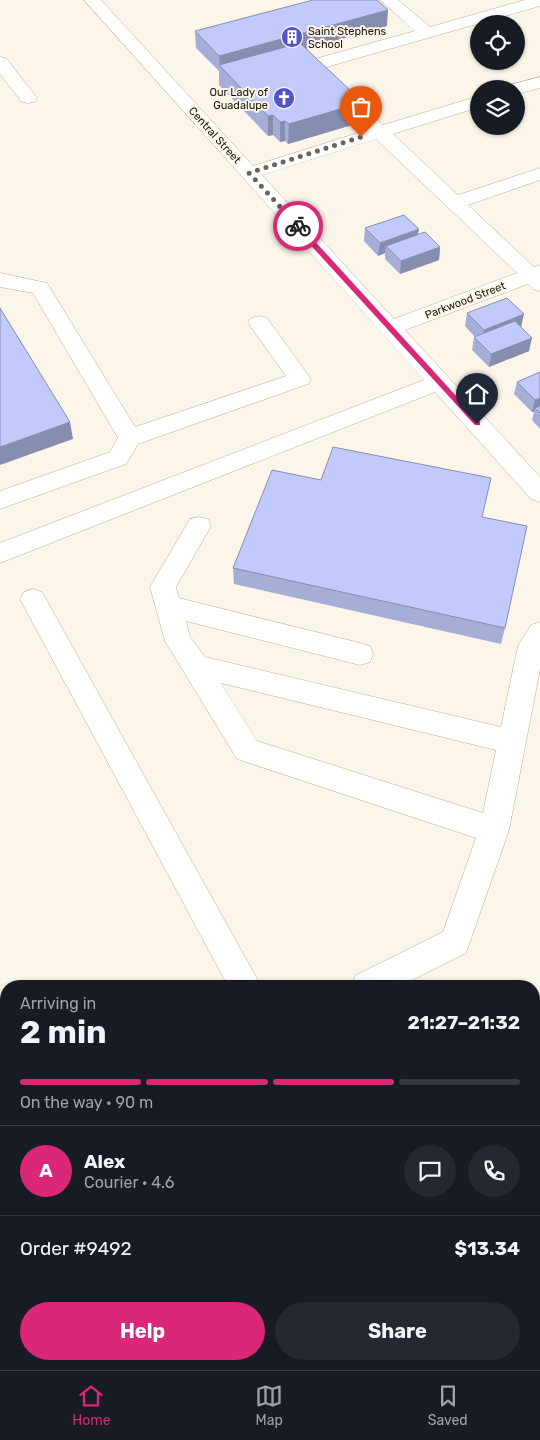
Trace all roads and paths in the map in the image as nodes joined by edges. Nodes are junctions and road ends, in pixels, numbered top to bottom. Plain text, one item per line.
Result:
1 (92, 0) edge
2 (388, 0) edge
3 (536, 1) edge
4 (427, 33) junction
5 (0, 62) edge
6 (540, 82) edge
7 (525, 86) edge
8 (28, 98) dead end
9 (470, 103) edge
10 (378, 131) junction
11 (249, 173) junction
12 (540, 174) edge
13 (454, 203) junction
14 (537, 278) edge
15 (0, 280) edge
16 (259, 323) dead end
17 (390, 328) junction
18 (440, 382) junction
19 (130, 438) junction
20 (540, 493) edge
21 (0, 500) edge
22 (199, 526) dead end
23 (0, 553) edge
24 (33, 599) dead end
25 (168, 606) junction
26 (540, 633) edge
27 (360, 654) dead end
28 (196, 666) junction
29 (512, 742) junction
30 (494, 830) junction
31 (243, 980) edge
32 (379, 980) edge

1 - 11 street, Central Street
2 - 4 street
3 - 4 street
4 - 10 street
5 - 8 street
6 - 7 street
9 - 10 street
10 - 11 street
10 - 13 street
11 - 17 street, Central Street
12 - 13 street
13 - 14 street
14 - 17 street, Parkwood Street
15 - 19 street
16 - 19 street
17 - 18 street, Central Street
18 - 20 street, Central Street
18 - 23 street
19 - 21 street
22 - 25 street
24 - 31 street
25 - 27 street
25 - 28 street
26 - 29 street
28 - 29 street
28 - 30 street
29 - 30 street
30 - 32 street

